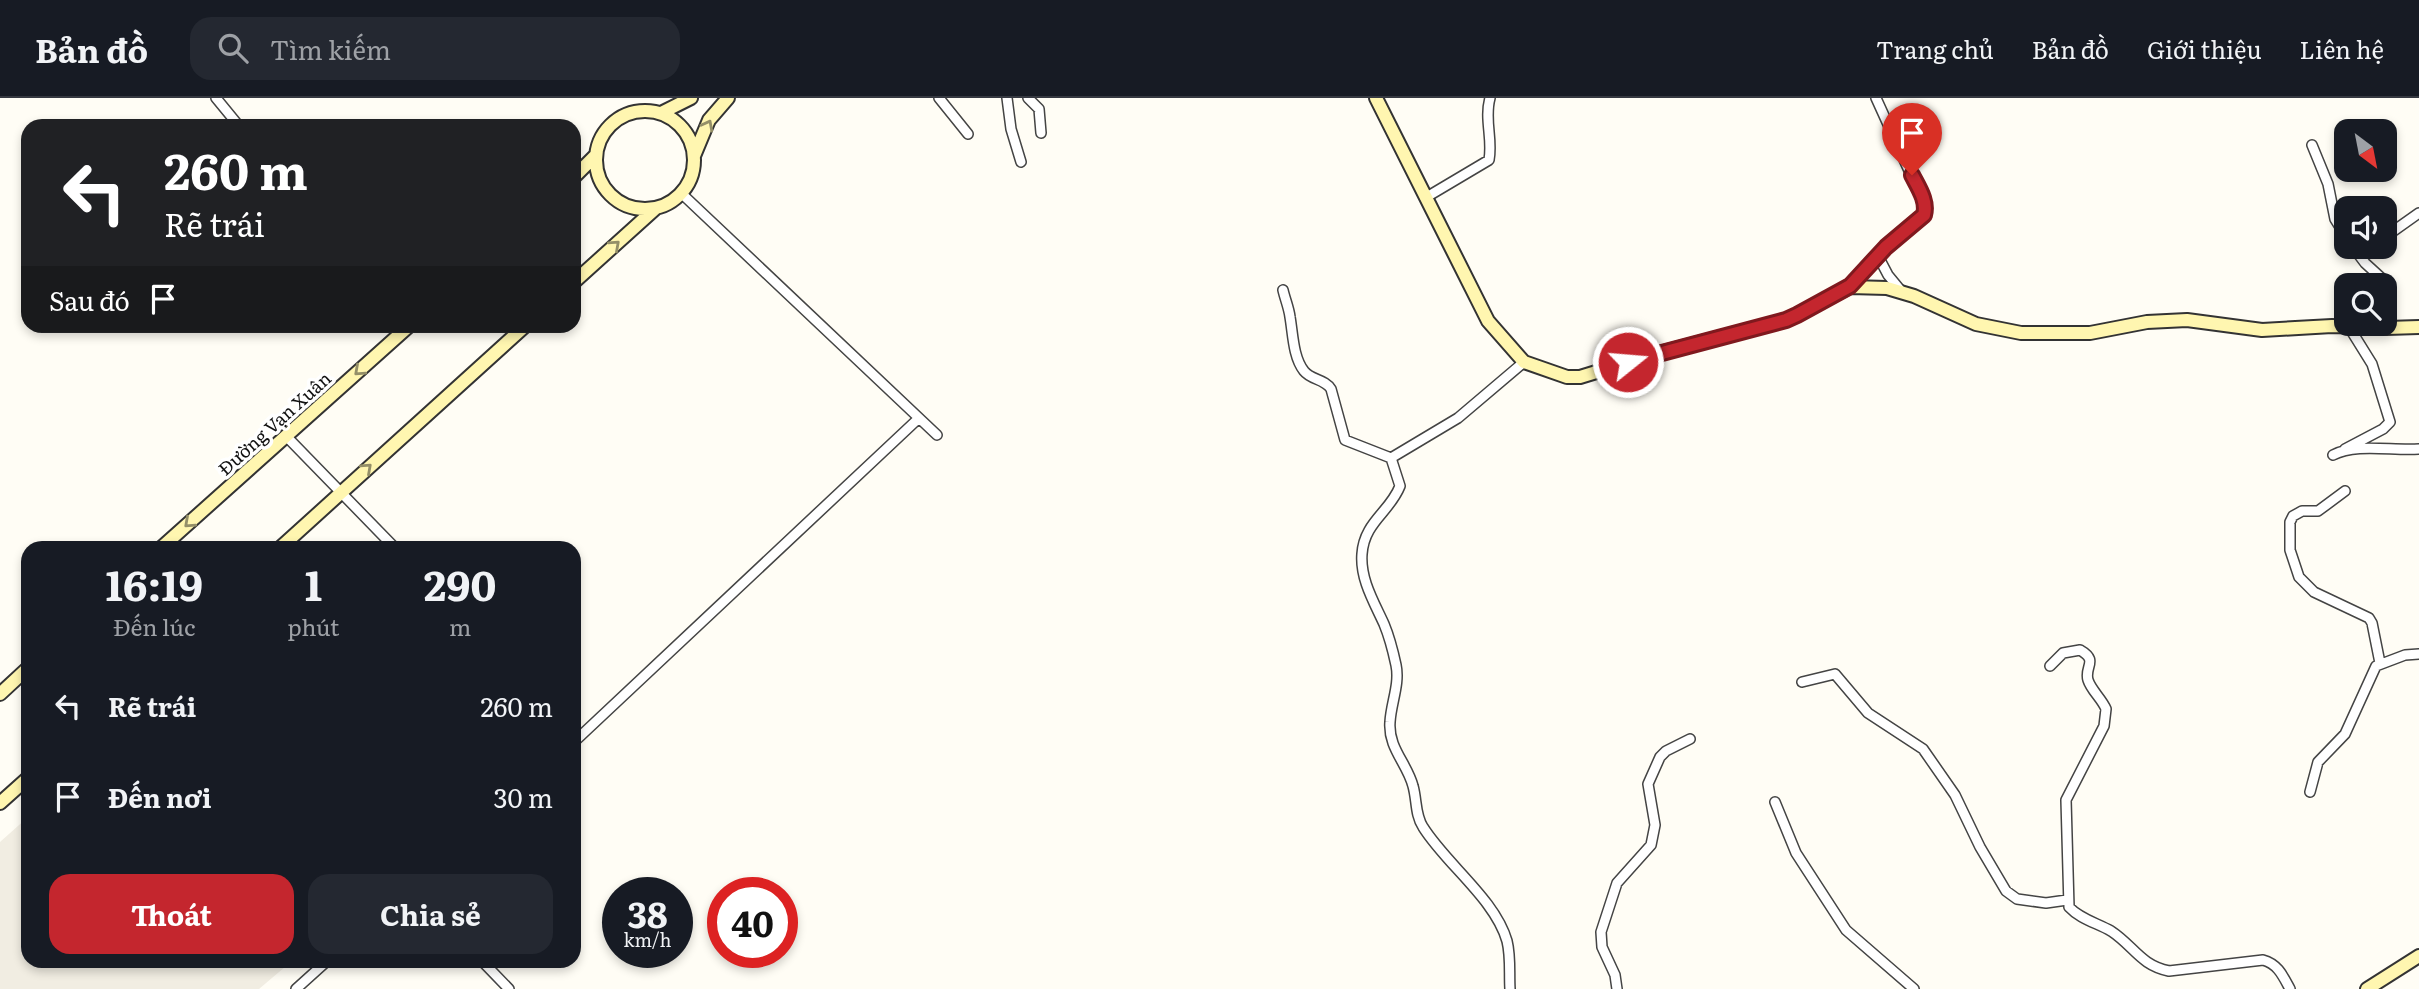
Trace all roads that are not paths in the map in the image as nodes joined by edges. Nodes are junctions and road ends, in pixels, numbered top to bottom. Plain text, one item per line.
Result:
1 (215, 98) edge
2 (691, 98) edge
3 (728, 98) edge
4 (939, 98) edge
5 (1007, 98) edge
6 (1028, 98) edge
7 (1376, 98) edge
8 (1490, 98) edge
9 (1876, 98) edge
10 (661, 113) junction
11 (233, 119) edge
12 (1041, 133) dead end
13 (968, 134) dead end
14 (2312, 145) dead end
15 (595, 156) junction
16 (694, 156) junction
17 (1021, 162) dead end
18 (581, 170) edge
19 (681, 193) junction
20 (1425, 198) junction
21 (656, 208) junction
22 (2419, 213) edge
23 (2334, 214) edge
24 (2397, 229) edge
25 (1878, 256) junction
26 (2364, 259) edge
27 (2377, 273) edge
28 (581, 276) edge
29 (1850, 286) junction
30 (1283, 290) dead end
31 (1902, 292) junction
32 (2419, 327) edge
33 (2334, 328) edge
34 (2397, 328) edge
35 (402, 333) edge
36 (517, 333) edge
37 (2355, 336) edge
38 (1524, 362) junction
39 (919, 418) junction
40 (937, 435) dead end
41 (286, 436) junction
42 (2345, 449) junction
43 (2419, 449) edge
44 (2333, 455) dead end
45 (1391, 458) junction
46 (341, 491) junction
47 (2345, 491) dead end
48 (169, 541) edge
49 (288, 541) edge
50 (389, 541) edge
51 (2419, 654) edge
52 (2380, 663) junction
53 (2050, 666) dead end
54 (21, 674) edge
55 (1802, 682) dead end
56 (0, 694) edge
57 (581, 732) edge
58 (1690, 739) dead end
59 (21, 784) edge
60 (2310, 792) dead end
61 (1776, 802) dead end
62 (0, 803) edge
63 (2067, 900) junction
64 (2419, 956) edge
65 (319, 968) edge
66 (489, 968) edge
67 (296, 989) edge
68 (509, 989) edge
69 (1510, 989) edge
70 (1617, 989) edge
71 (1914, 989) edge
72 (2290, 989) edge
73 (2367, 989) edge

1 - 11 street
2 - 10 street
16 -> 3 street
4 - 13 street
5 - 17 street
6 - 12 street
7 - 20 street
8 - 20 street
9 - 25 street
10 - 15 street
10 - 16 street
14 - 23 street
15 - 18 street
15 - 21 street
16 - 19 street
19 - 21 street
19 - 39 street
20 - 38 street
28 -> 21 street
22 - 24 street
25 - 29 street
25 - 31 street
26 - 27 street
29 - 31 street
29 - 38 street
30 - 45 street
31 - 33 street
32 - 34 street
35 -> 41 street, Đường Vạn Xuân
46 -> 36 street
37 - 42 street
38 - 45 street
39 - 40 street
39 - 57 street
41 - 46 street
41 -> 48 street, Đường Vạn Xuân
42 - 43 street
42 - 44 street
45 - 69 street
46 - 49 street
46 - 50 street
47 - 52 street
51 - 52 street
52 - 60 street
53 - 63 street
54 - 56 street
55 - 63 street
58 - 70 street
59 - 62 street
61 - 71 street
63 - 72 street
64 - 73 street
65 - 67 street
66 - 68 street

